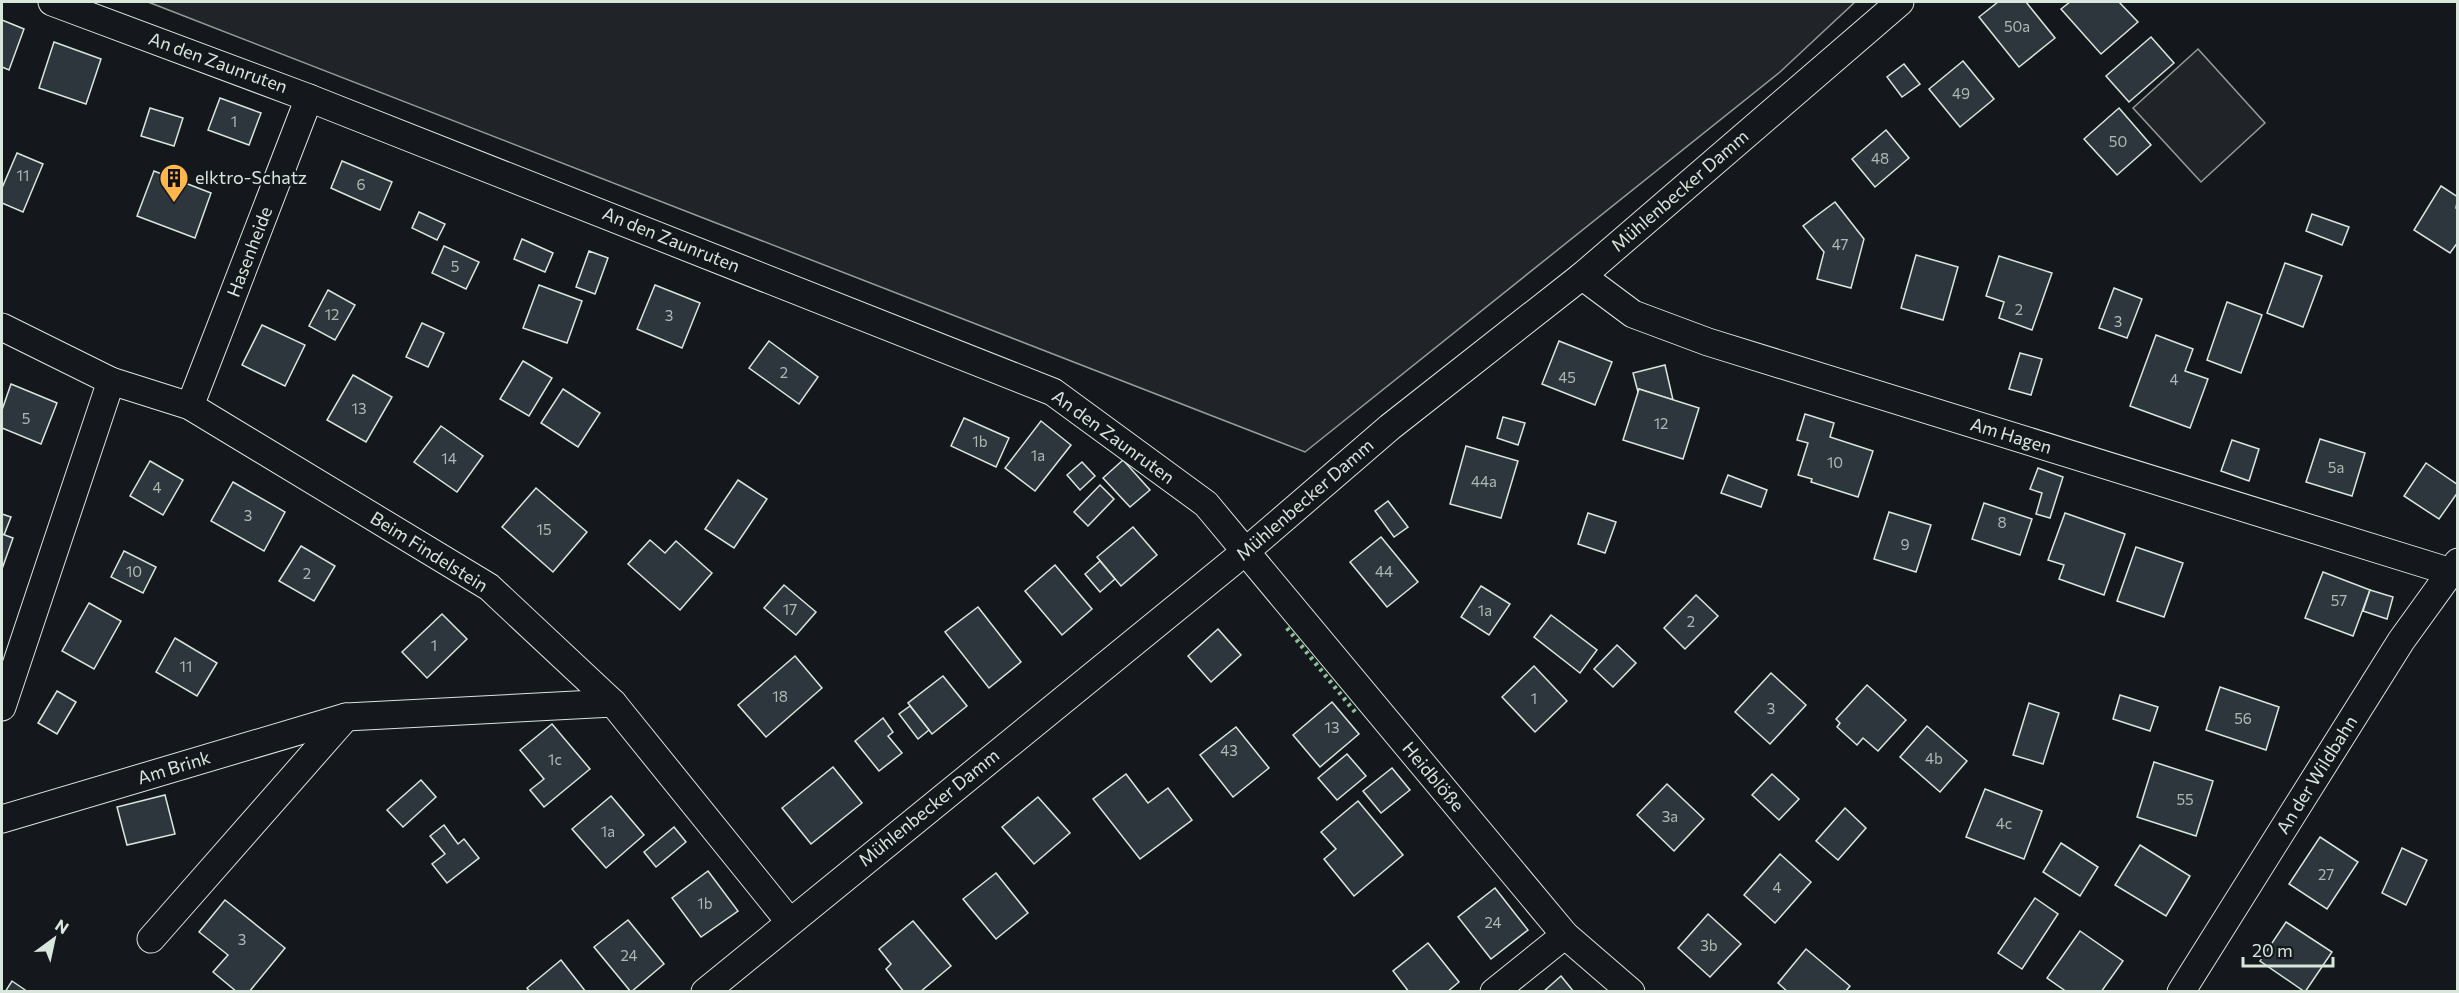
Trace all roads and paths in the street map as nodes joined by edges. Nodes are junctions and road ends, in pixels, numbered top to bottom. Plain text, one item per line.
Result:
1 (52, 2) edge
2 (1900, 2) edge
3 (309, 98) junction
4 (1582, 276) junction
5 (2, 327) edge
6 (111, 381) junction
7 (190, 406) junction
8 (1246, 551) junction
9 (2454, 567) edge
10 (613, 703) junction
11 (2, 707) edge
12 (346, 717) junction
13 (2, 819) edge
14 (789, 921) junction
15 (1565, 935) junction
16 (151, 939) dead end
17 (705, 992) edge
18 (1494, 992) edge
19 (1631, 992) edge
20 (2181, 992) edge

1 - 3 street, An den Zaunruten
2 - 4 street, Mühlenbecker Damm
3 - 7 street, Hasenheide
3 - 8 street, An den Zaunruten
4 - 8 street, Mühlenbecker Damm
4 - 9 street, Am Hagen
5 - 6 street, Beim Findelstein
6 - 7 street, Beim Findelstein
6 - 11 street
7 - 10 street, Beim Findelstein
8 - 14 street, Mühlenbecker Damm
8 - 15 street, Heidblöße
9 - 20 street, An der Wildbahn
10 - 12 street, Am Brink
10 - 14 street, Beim Findelstein
12 - 13 street, Am Brink
12 - 16 street
14 - 17 street, Mühlenbecker Damm
15 - 18 street
15 - 19 street, Heidblöße

